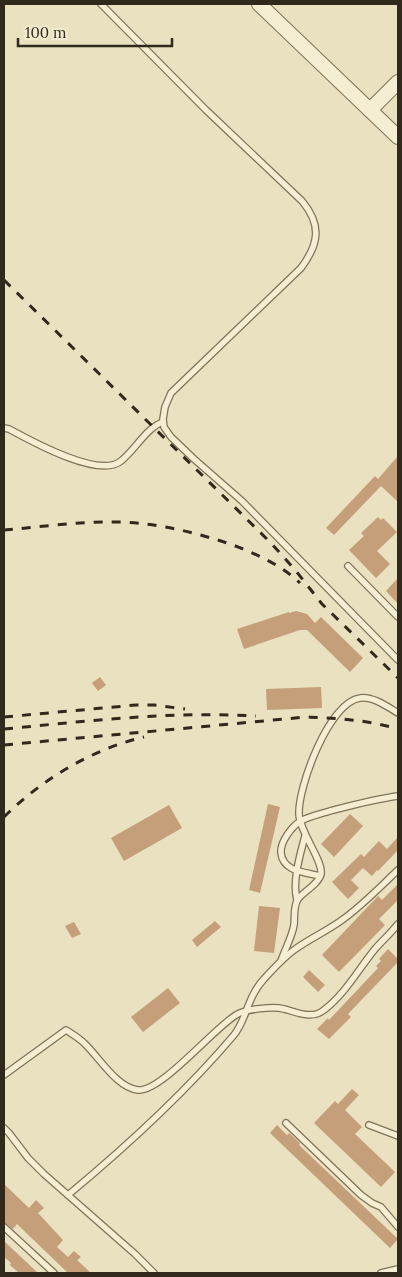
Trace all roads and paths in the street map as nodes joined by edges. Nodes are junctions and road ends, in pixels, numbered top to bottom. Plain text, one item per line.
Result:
1 (101, 4) edge
2 (259, 4) edge
3 (398, 82) edge
4 (370, 110) junction
5 (398, 137) edge
6 (164, 422) junction
7 (4, 428) edge
8 (348, 566) dead end
9 (398, 617) edge
10 (398, 660) edge
11 (398, 714) edge
12 (398, 796) edge
13 (300, 821) junction
14 (305, 836) junction
15 (398, 870) edge
16 (298, 871) junction
17 (320, 876) junction
18 (298, 900) junction
19 (398, 924) edge
20 (281, 961) junction
21 (244, 1012) junction
22 (4, 1075) edge
23 (286, 1122) dead end
24 (369, 1125) dead end
25 (4, 1128) edge
26 (398, 1136) edge
27 (68, 1195) junction
28 (398, 1227) edge
29 (4, 1228) edge
30 (398, 1269) edge
31 (54, 1273) edge
32 (154, 1273) edge
33 (381, 1273) edge

1 - 6 lane
2 - 4 street
3 - 4 street
4 - 5 street
6 - 7 lane
6 - 10 lane
8 - 9 lane
11 - 13 lane
12 - 13 lane
13 - 14 lane
13 - 16 lane
14 - 16 lane
14 - 17 lane
15 - 20 lane
16 - 17 lane
16 - 18 lane
17 - 18 lane
18 - 20 lane
19 - 21 lane
20 - 21 lane
21 - 22 lane
21 - 27 lane
23 - 28 lane
24 - 26 lane
25 - 27 lane
27 - 32 lane
29 - 31 lane
30 - 33 lane

